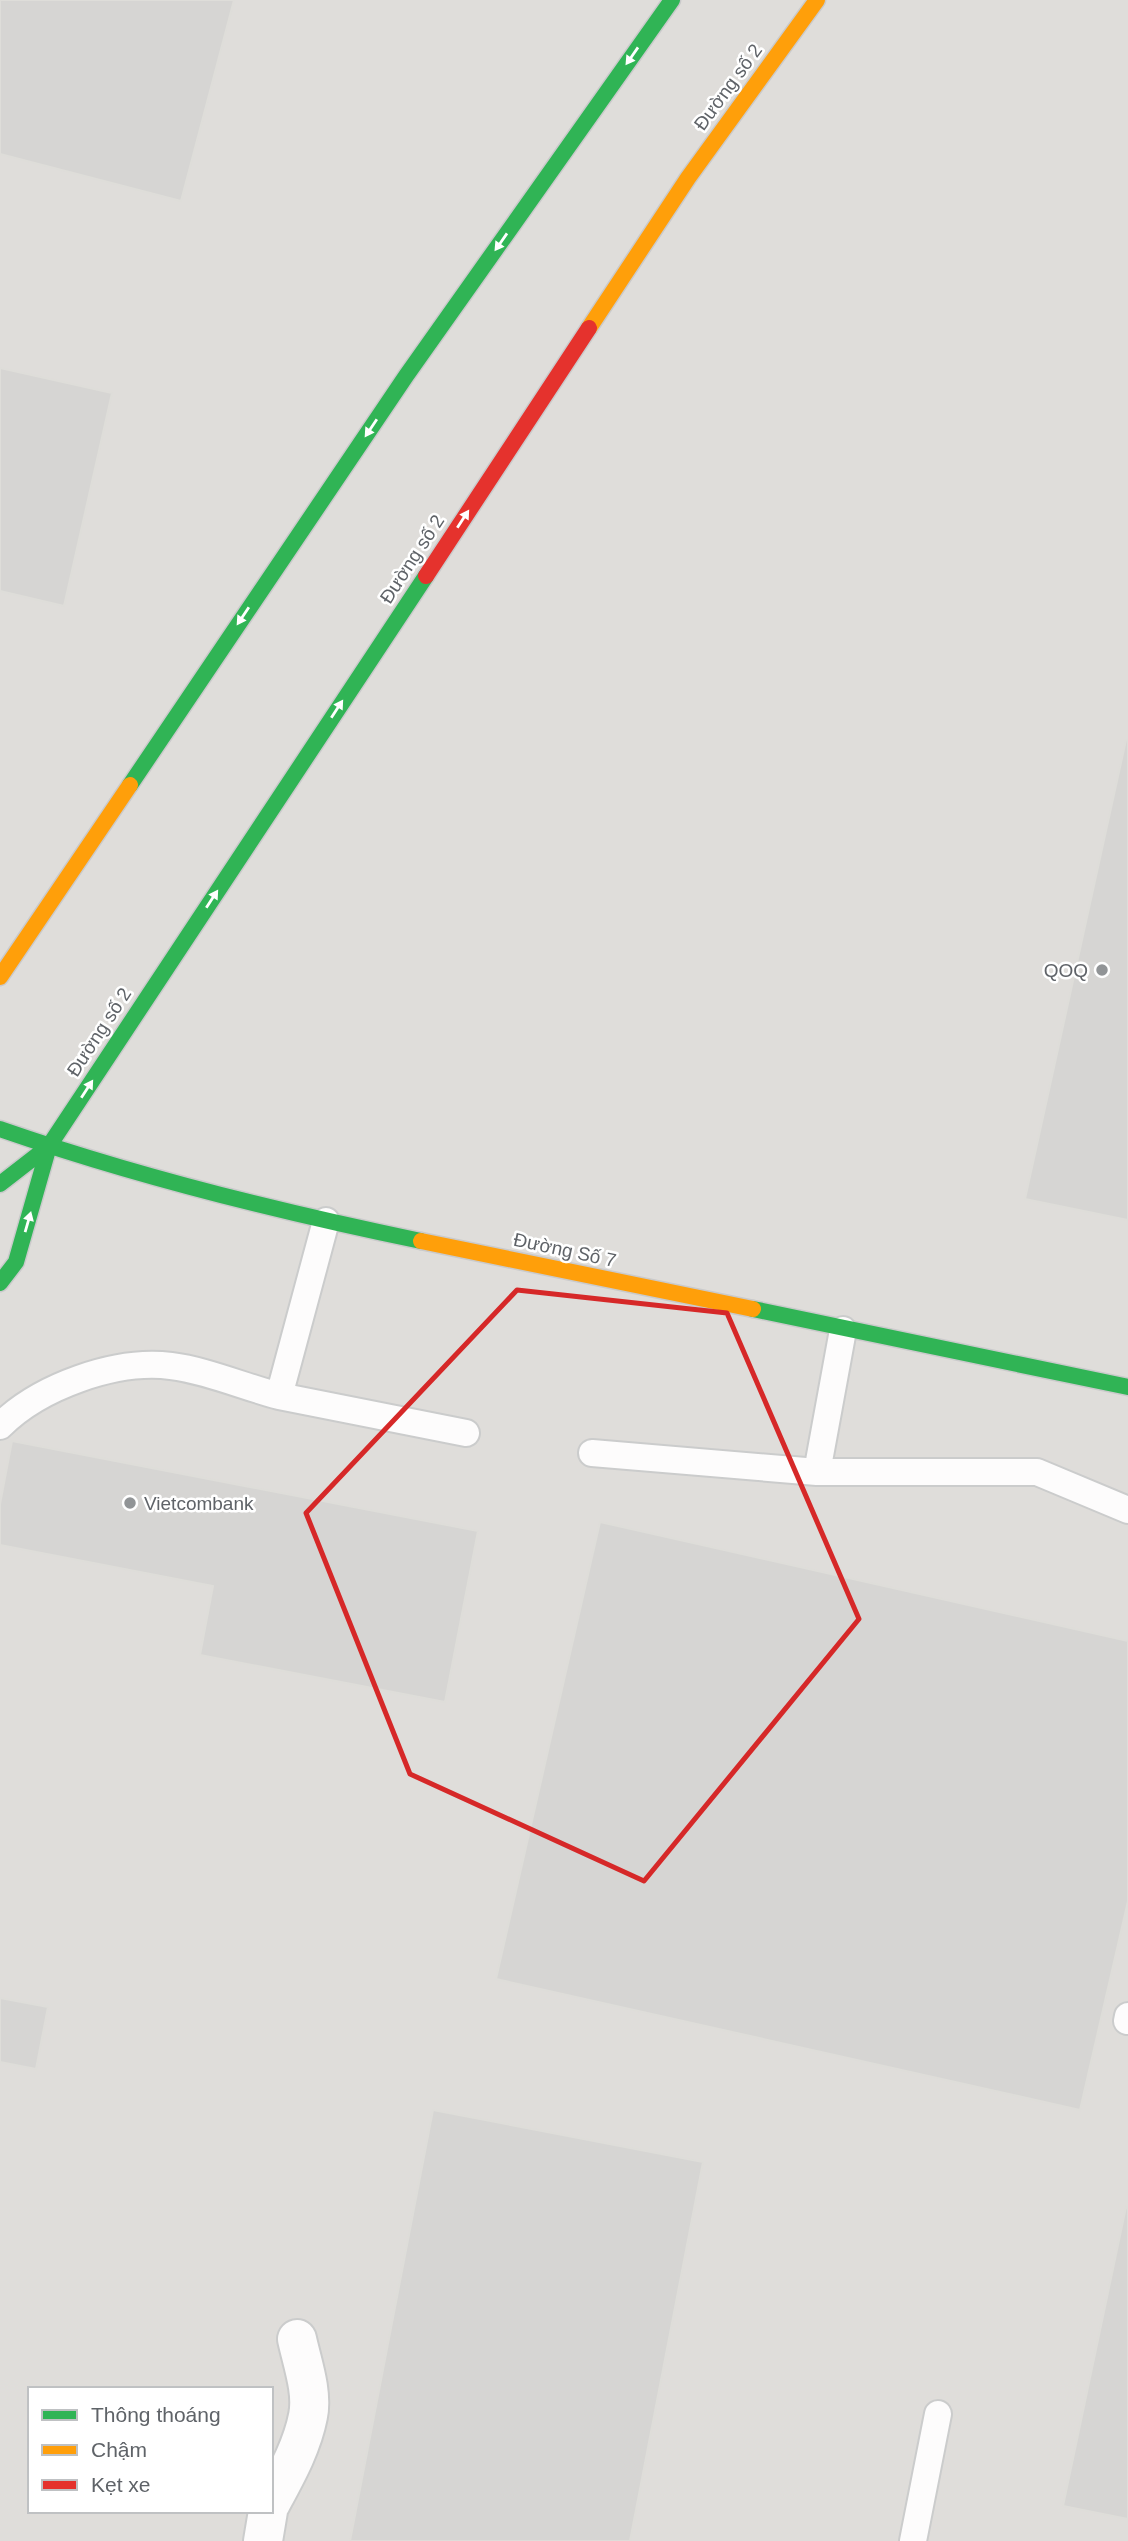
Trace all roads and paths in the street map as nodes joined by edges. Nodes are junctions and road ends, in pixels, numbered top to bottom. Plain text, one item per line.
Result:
1 (672, 0) edge
2 (817, 0) edge
3 (0, 977) edge
4 (0, 1129) edge
5 (49, 1146) junction
6 (0, 1184) edge
7 (326, 1222) junction
8 (0, 1283) edge
9 (843, 1330) junction
10 (1128, 1387) edge
11 (279, 1396) junction
12 (0, 1426) edge
13 (466, 1433) dead end
14 (592, 1453) dead end
15 (817, 1472) junction
16 (1128, 1510) edge
17 (297, 2339) dead end
18 (938, 2414) dead end
19 (273, 2499) edge
20 (268, 2513) edge
21 (263, 2541) edge
22 (913, 2541) edge

1 -> 3 main road
5 -> 2 main road, Đường số 2
4 - 5 main road, Đường Số 7
5 - 6 main road, Đường số 2
5 - 7 main road, Đường Số 7
8 -> 5 main road, Đường số 2
7 - 9 main road, Đường Số 7
7 - 11 lane
9 - 10 main road, Đường Số 7
9 - 15 lane
11 - 12 lane
11 - 13 lane
14 - 15 lane
15 - 16 lane
17 - 19 street
18 - 22 lane
20 - 21 street

